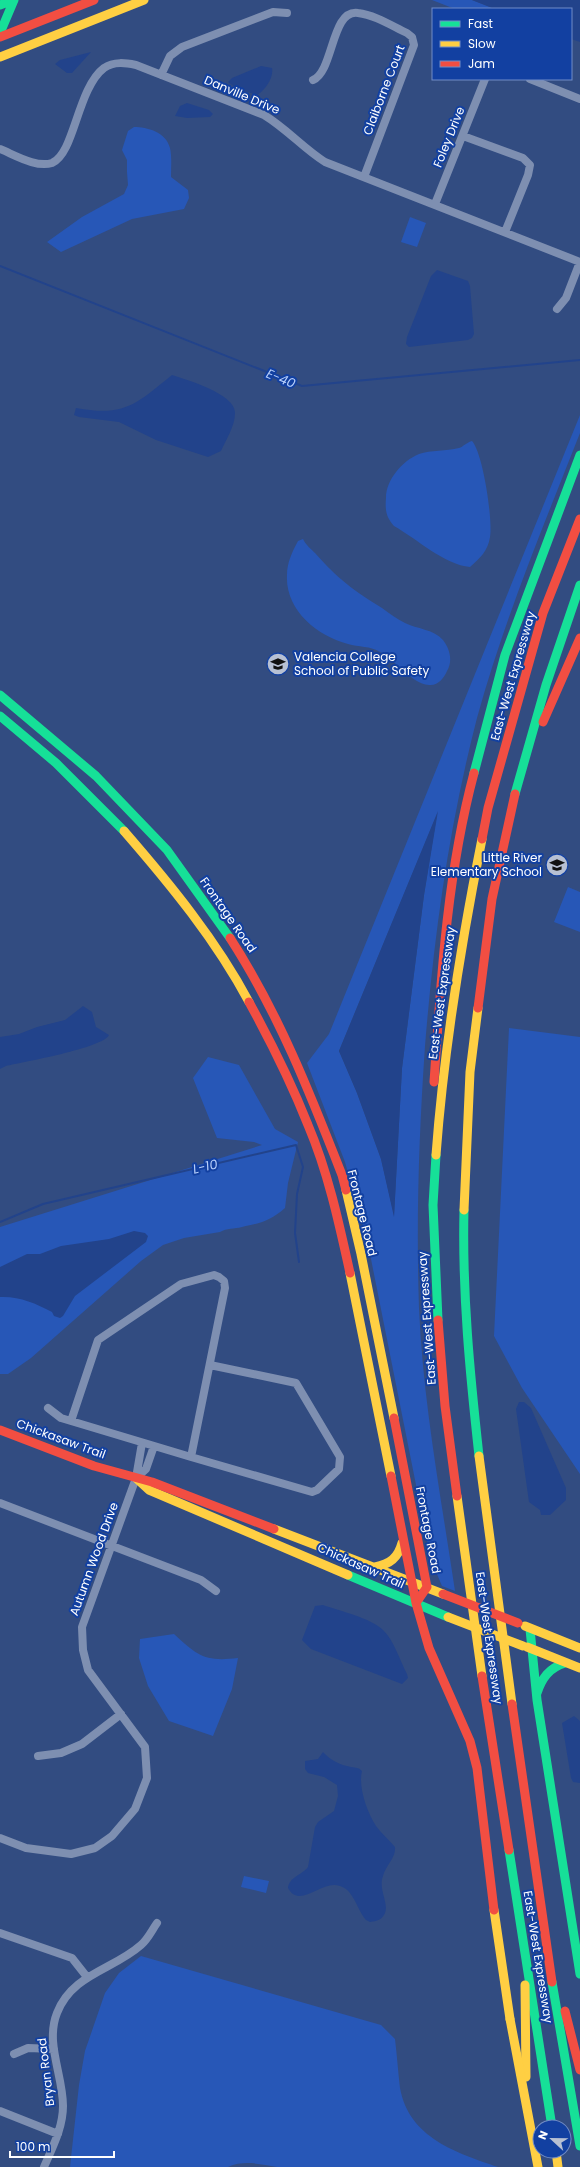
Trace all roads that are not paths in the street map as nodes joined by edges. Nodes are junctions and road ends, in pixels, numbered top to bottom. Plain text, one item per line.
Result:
1 (13, 0) edge
2 (94, 0) edge
3 (144, 0) edge
4 (0, 5) edge
5 (287, 13) dead end
6 (0, 33) edge
7 (0, 37) edge
8 (1, 56) edge
9 (161, 75) junction
10 (313, 80) dead end
11 (485, 80) edge
12 (532, 80) edge
13 (580, 99) edge
14 (463, 136) junction
15 (0, 149) edge
16 (364, 177) junction
17 (435, 204) junction
18 (505, 232) junction
19 (580, 262) edge
20 (557, 309) dead end
21 (580, 455) edge
22 (580, 519) edge
23 (580, 585) edge
24 (580, 638) edge
25 (0, 695) edge
26 (0, 716) edge
27 (519, 777) junction
28 (433, 1205) junction
29 (210, 1365) junction
30 (48, 1408) dead end
31 (71, 1421) junction
32 (0, 1430) edge
33 (142, 1442) junction
34 (154, 1446) junction
35 (191, 1457) junction
36 (136, 1478) junction
37 (0, 1504) edge
38 (402, 1540) junction
39 (111, 1545) junction
40 (375, 1567) junction
41 (412, 1582) junction
42 (427, 1587) junction
43 (216, 1591) dead end
44 (416, 1604) junction
45 (530, 1628) junction
46 (527, 1647) junction
47 (580, 1648) edge
48 (565, 1662) junction
49 (580, 1668) edge
50 (536, 1696) junction
51 (121, 1714) junction
52 (38, 1756) dead end
53 (0, 1838) edge
54 (157, 1923) dead end
55 (0, 1933) edge
56 (527, 1958) junction
57 (580, 1974) edge
58 (87, 1977) junction
59 (552, 1985) junction
60 (54, 2049) junction
61 (14, 2054) dead end
62 (580, 2070) edge
63 (0, 2111) edge
64 (551, 2119) edge
65 (58, 2134) junction
66 (580, 2146) edge
67 (44, 2167) edge
68 (531, 2167) edge
69 (538, 2167) edge

1 - 4 main road
1 - 6 main road
2 - 7 main road
3 - 8 main road
5 - 9 street
9 - 15 street, Danville Drive
9 - 16 street, Danville Drive
10 - 16 street, Claiborne Court
11 - 14 street, Foley Drive
12 - 13 street
14 - 17 street, Foley Drive
14 - 18 street
16 - 17 street, Danville Drive
17 - 18 street, Danville Drive
18 - 19 street, Danville Drive
19 - 20 street
21 - 28 main road
22 - 28 main road, East-West Expressway
23 - 27 main road, East-West Expressway
24 - 27 main road
25 - 42 main road, Frontage Road
26 - 38 main road
27 - 59 main road, East-West Expressway
28 - 56 main road, East-West Expressway
29 - 31 street
29 - 35 street
29 - 35 street
30 - 31 street
31 - 33 street
32 - 36 main road, Chickasaw Trail
33 - 34 street
33 - 36 street
34 - 35 street
34 - 36 street
36 - 39 street, Autumn Wood Drive
36 - 40 main road, Chickasaw Trail
36 - 44 main road, Chickasaw Trail
37 - 39 street
38 - 40 main road
38 - 41 main road
39 - 43 street
39 - 51 street, Autumn Wood Drive
40 - 41 main road, Chickasaw Trail
41 - 42 main road, Chickasaw Trail
41 - 44 main road
42 - 44 main road, Frontage Road
42 - 45 main road, Chickasaw Trail, bridge
44 - 46 main road, Chickasaw Trail, bridge
44 - 69 main road, bridge
45 - 46 main road
45 - 47 main road, Chickasaw Trail
46 - 48 main road, Chickasaw Trail
46 - 50 main road
48 - 49 main road, Chickasaw Trail
48 - 50 main road
50 - 57 main road
51 - 52 street
51 - 53 street, Autumn Wood Drive
54 - 58 street, Bryan Road
55 - 58 street
56 - 64 main road, East-West Expressway
56 - 68 main road
58 - 60 street, Bryan Road
59 - 62 main road
59 - 66 main road, East-West Expressway
60 - 61 street
60 - 65 street, Bryan Road
63 - 65 street
65 - 67 street, Bryan Road

